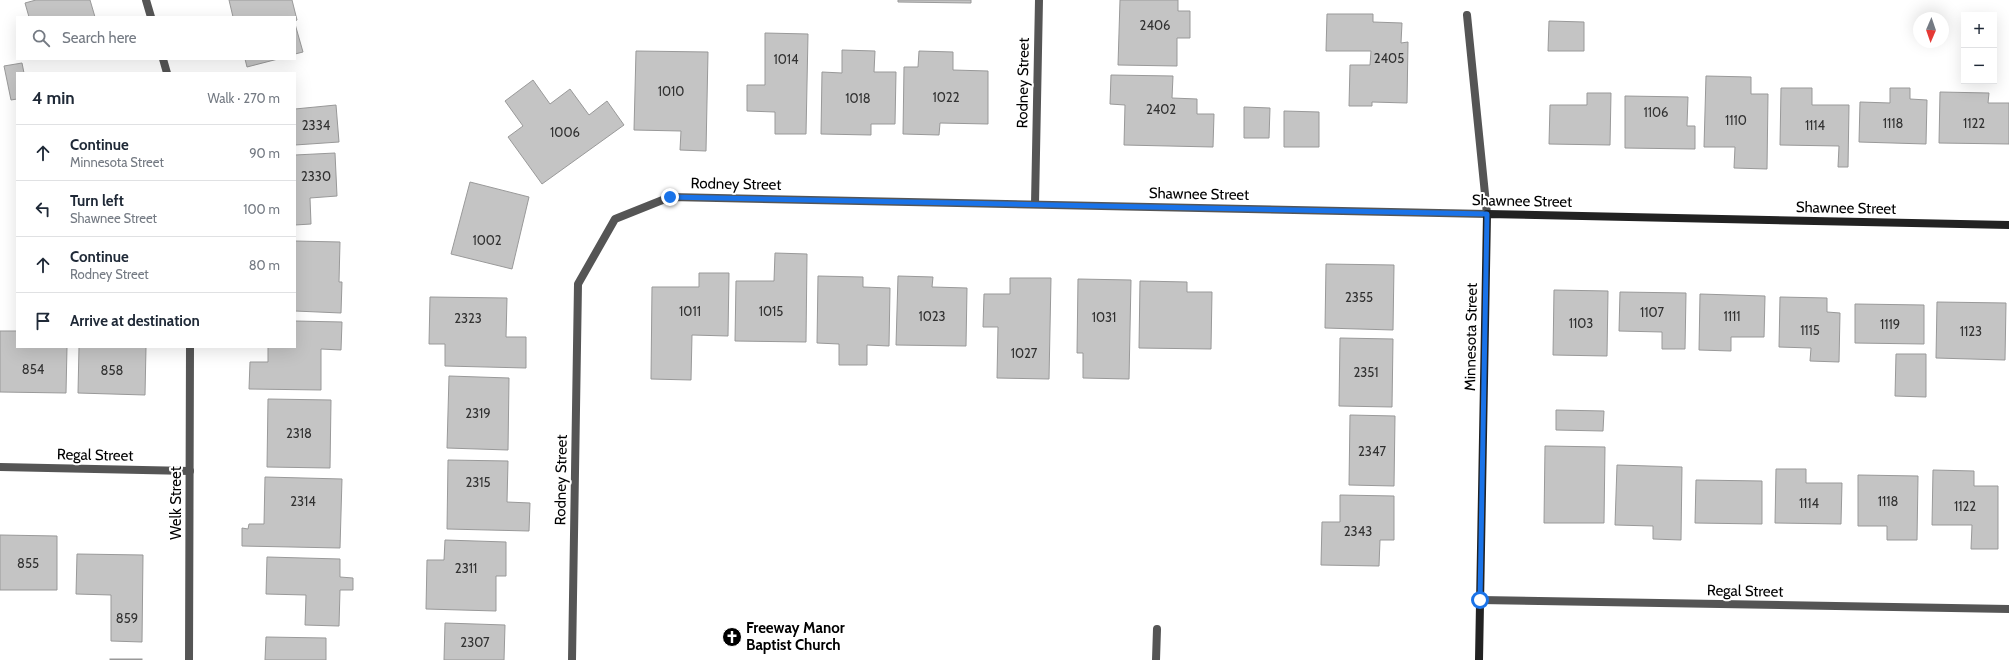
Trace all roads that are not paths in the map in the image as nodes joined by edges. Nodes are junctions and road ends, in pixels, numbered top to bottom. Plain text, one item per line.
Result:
1 (146, 0) edge
2 (1039, 0) edge
3 (1467, 15) dead end
4 (151, 16) edge
5 (163, 60) edge
6 (167, 72) edge
7 (1035, 204) junction
8 (1487, 214) junction
9 (2009, 225) edge
10 (190, 348) edge
11 (0, 467) edge
12 (190, 471) junction
13 (1480, 600) junction
14 (2009, 609) edge
15 (1157, 629) dead end
16 (190, 660) edge
17 (572, 660) edge
18 (1156, 660) edge
19 (1479, 660) edge

1 - 4 street
2 - 7 street, Rodney Street
3 - 8 street, Minnesota Street
5 - 6 street
7 - 8 street, Shawnee Street
7 - 17 street, Rodney Street
8 - 9 street, Shawnee Street
8 - 13 street, Minnesota Street
10 - 12 street, Welk Street
11 - 12 street, Regal Street
12 - 16 street, Welk Street
13 - 14 street, Regal Street
13 - 19 street, Minnesota Street
15 - 18 street

